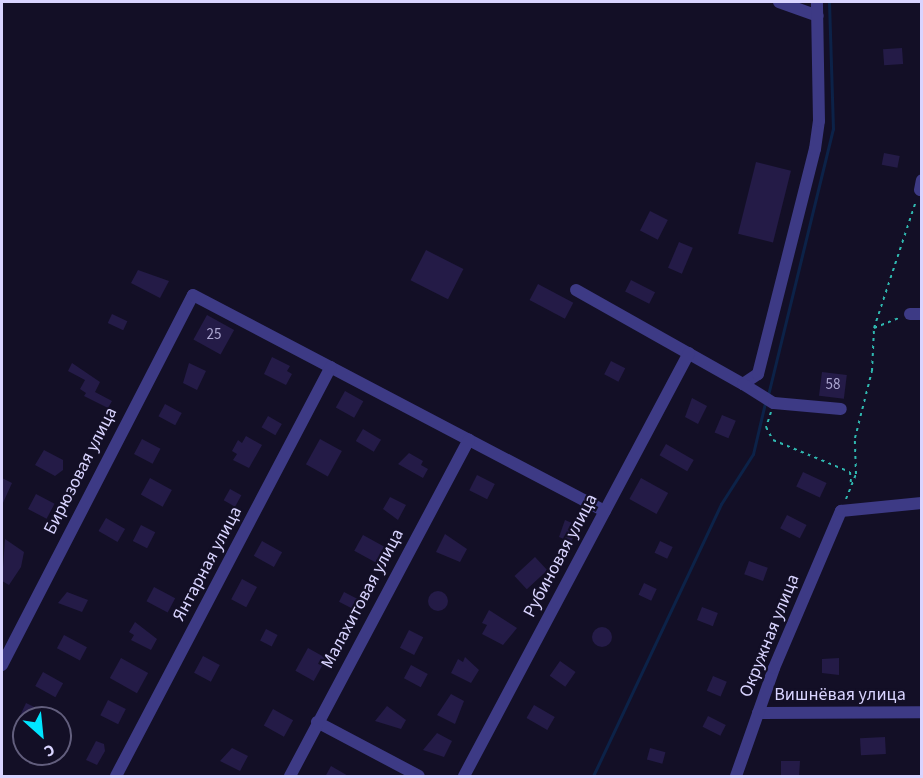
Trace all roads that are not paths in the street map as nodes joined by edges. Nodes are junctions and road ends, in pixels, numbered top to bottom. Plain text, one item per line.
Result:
1 (779, 2) edge
2 (818, 2) edge
3 (818, 16) junction
4 (576, 290) dead end
5 (689, 353) junction
6 (331, 367) junction
7 (743, 384) junction
8 (841, 409) dead end
9 (469, 440) junction
10 (921, 503) edge
11 (605, 511) junction
12 (2, 665) edge
13 (921, 712) edge
14 (758, 713) junction
15 (317, 723) junction
16 (116, 777) edge
17 (290, 777) edge
18 (419, 777) edge
19 (464, 777) edge
20 (736, 777) edge

1 - 3 street
2 - 3 street
3 - 7 street
4 - 5 street
5 - 7 street
5 - 11 street, Рубиновая улица
6 - 9 street
6 - 12 street, Бирюзовая улица
6 - 16 street, Янтарная улица
7 - 8 street
9 - 11 street
9 - 15 street, Малахитовая улица
10 - 14 street, Окружная улица
11 - 19 street, Рубиновая улица
13 - 14 street, Вишнёвая улица
14 - 20 street, Окружная улица
15 - 17 street, Малахитовая улица
15 - 18 street

